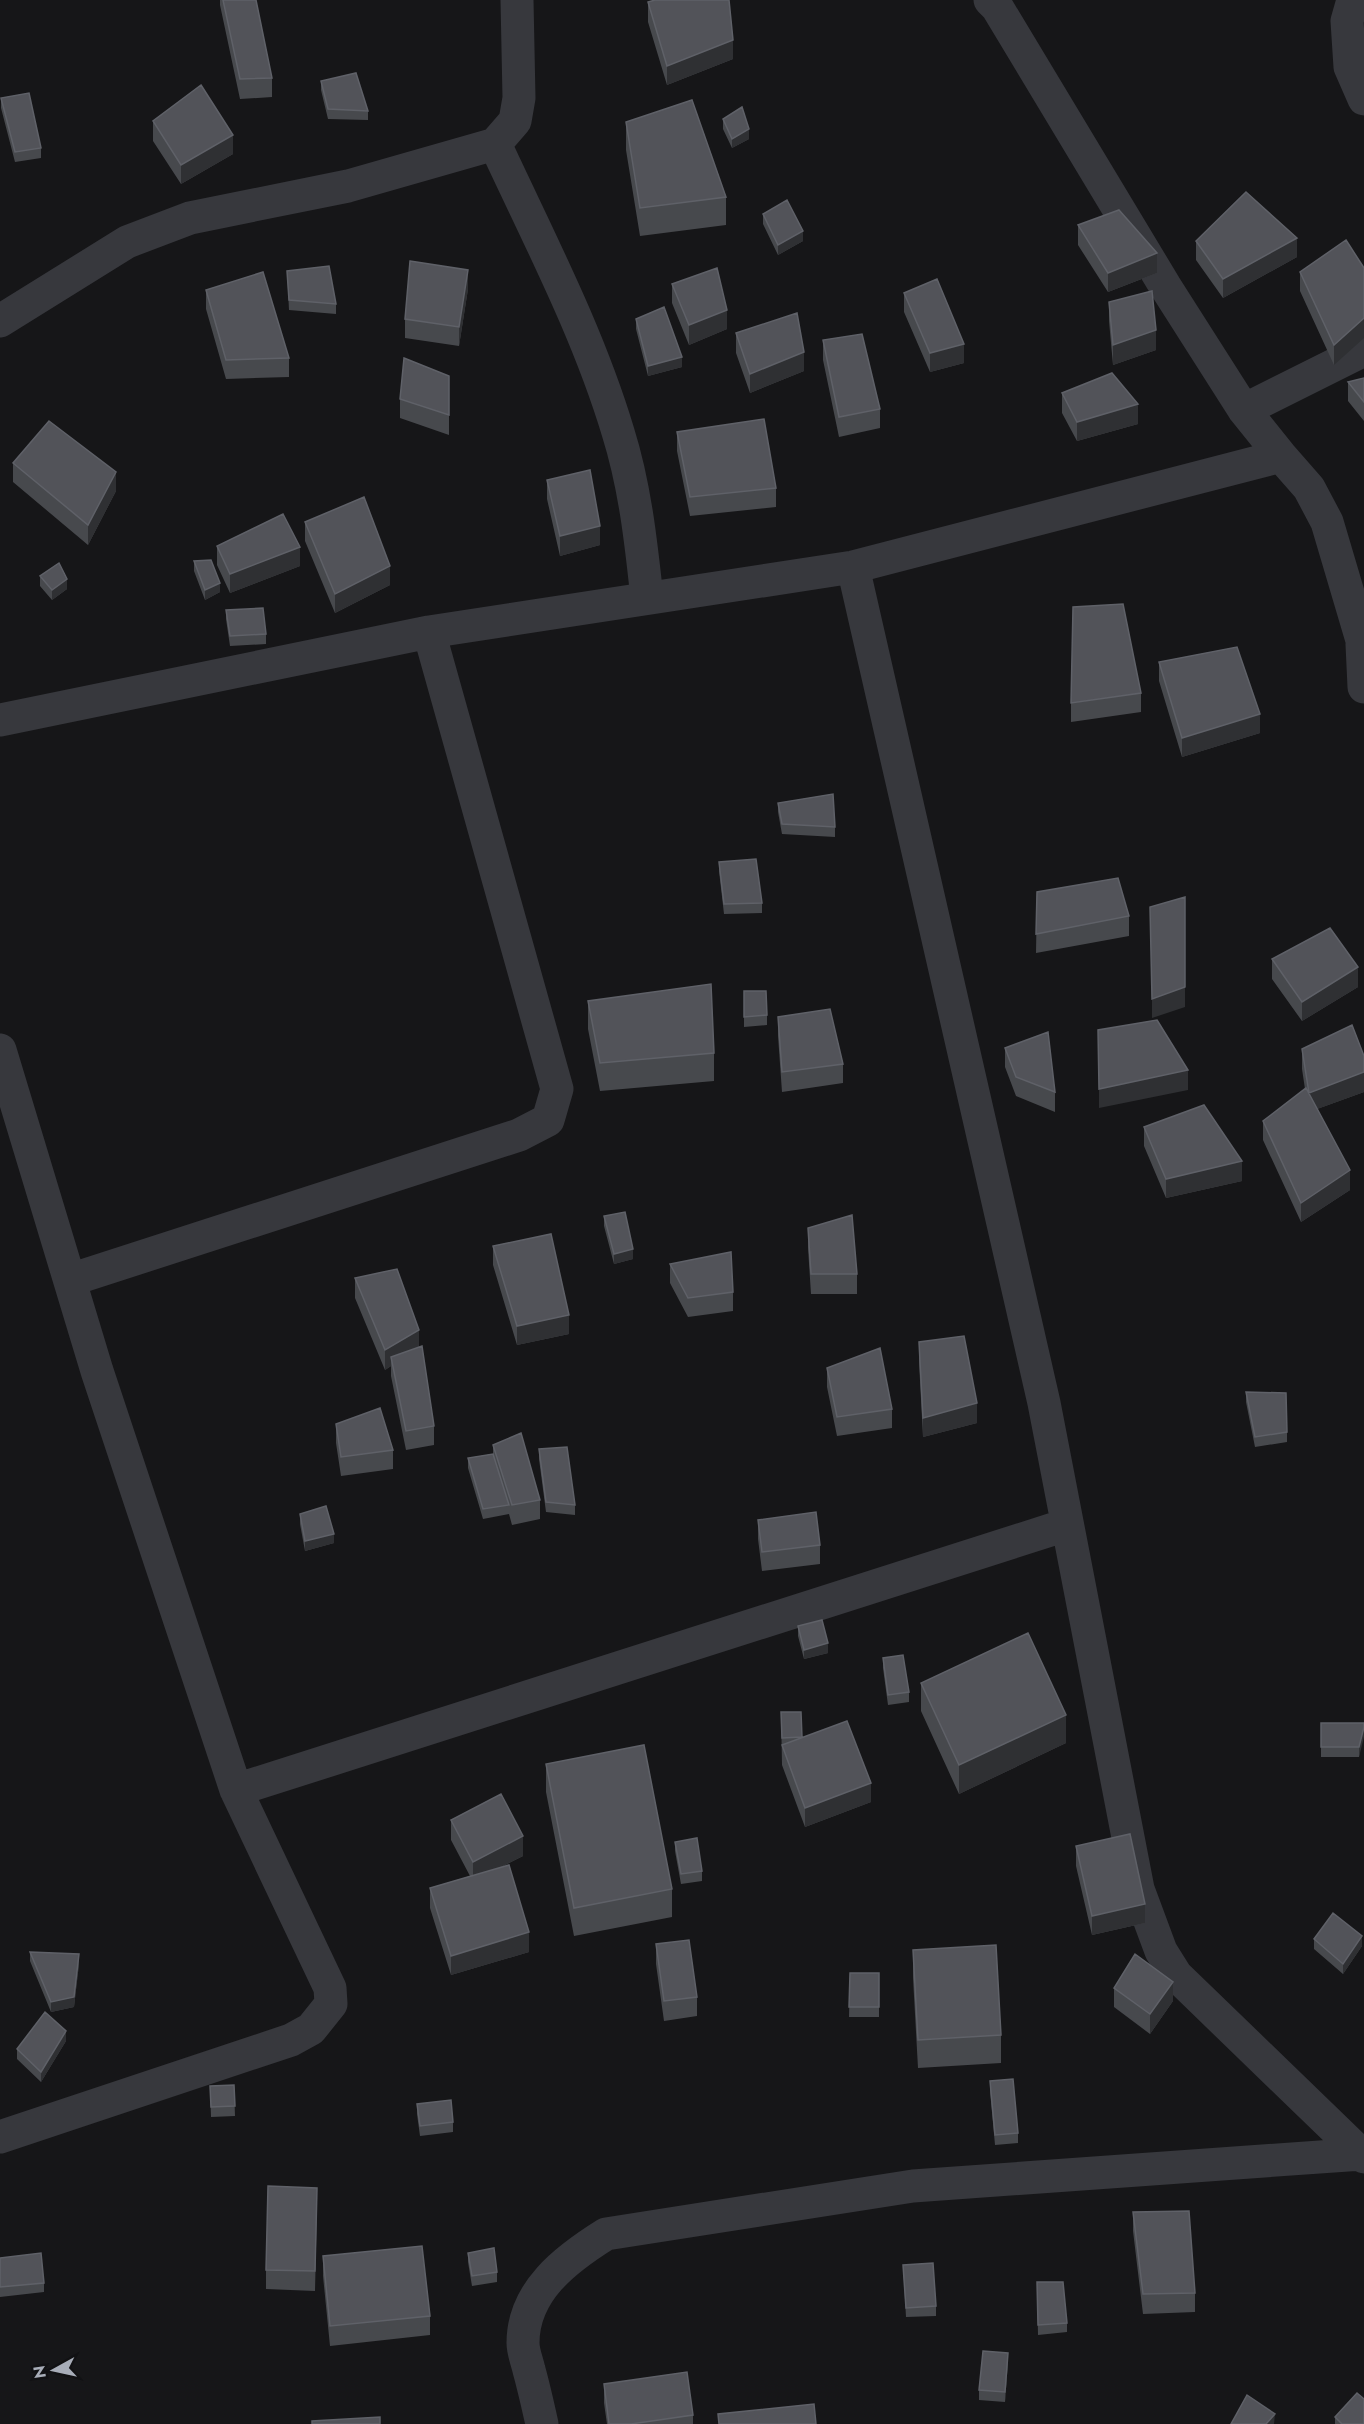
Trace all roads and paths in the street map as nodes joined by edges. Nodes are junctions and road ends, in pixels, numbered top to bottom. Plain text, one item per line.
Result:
1 (517, 0) edge
2 (990, 0) edge
3 (1353, 0) edge
4 (1364, 99) edge
5 (495, 144) junction
6 (0, 321) edge
7 (1364, 350) edge
8 (1244, 410) junction
9 (1281, 456) junction
10 (853, 567) junction
11 (647, 598) junction
12 (429, 632) junction
13 (1363, 646) edge
14 (1364, 687) edge
15 (0, 720) edge
16 (0, 1050) edge
17 (70, 1280) junction
18 (1066, 1525) junction
19 (236, 1790) junction
20 (0, 2137) edge
21 (1363, 2155) edge
22 (542, 2424) edge

1 - 5 street
2 - 8 street
3 - 4 street
5 - 6 street
5 - 11 street
7 - 8 street
8 - 9 street
9 - 10 street
9 - 13 street
10 - 11 street
10 - 18 street
11 - 12 street
12 - 15 street
12 - 17 street
13 - 14 street
16 - 17 street
17 - 19 street
18 - 19 street
18 - 21 street
19 - 20 street
21 - 22 street

